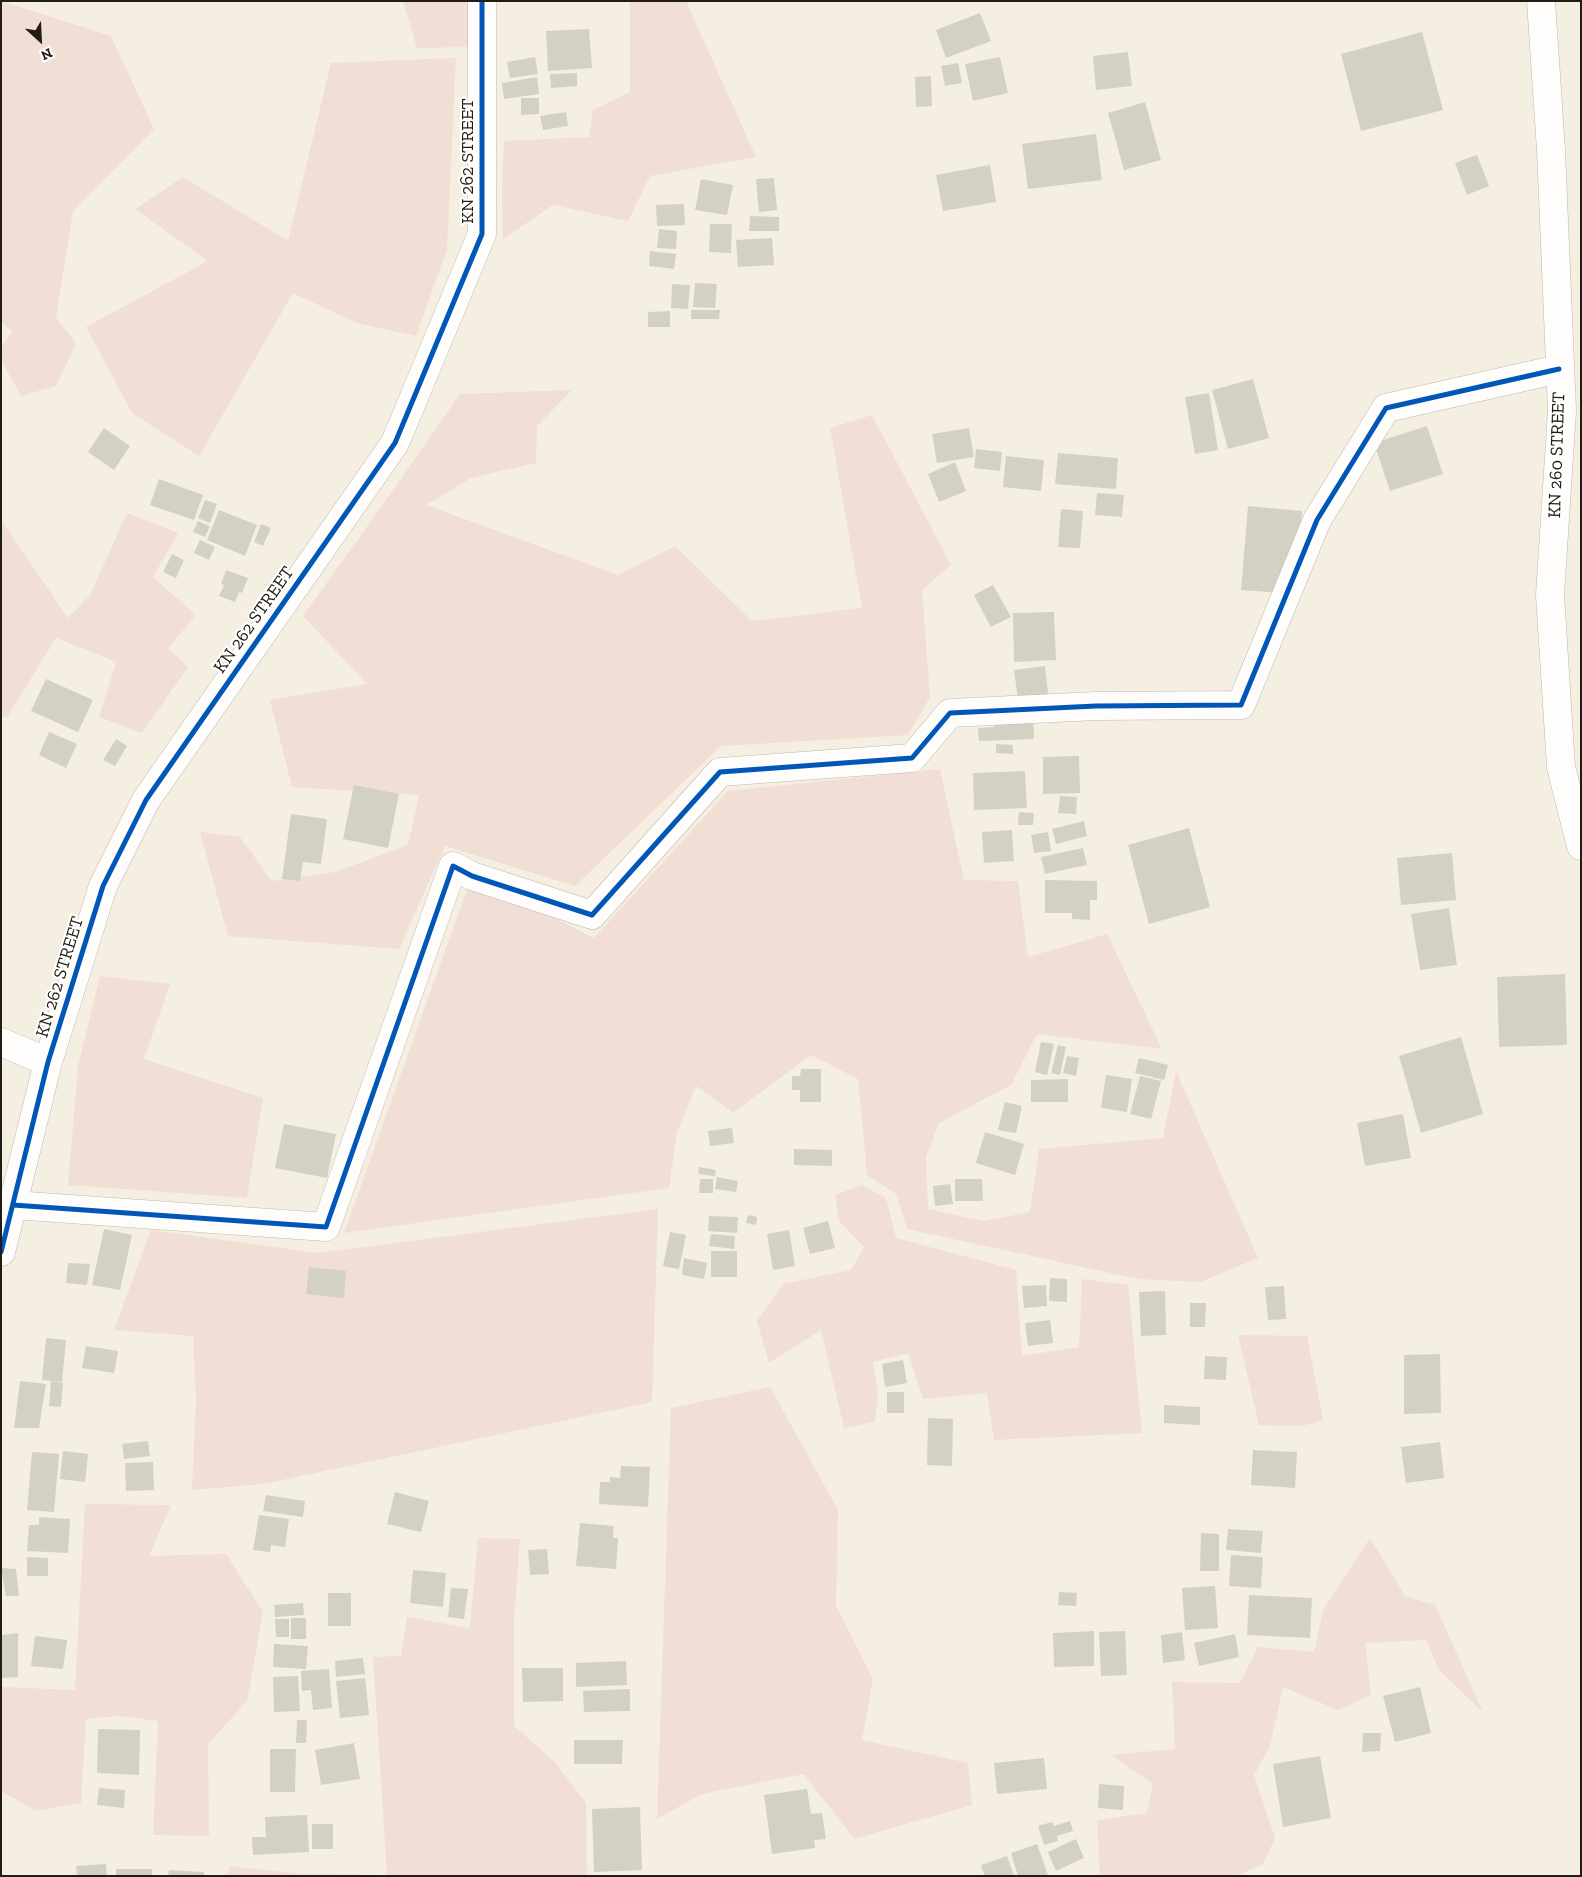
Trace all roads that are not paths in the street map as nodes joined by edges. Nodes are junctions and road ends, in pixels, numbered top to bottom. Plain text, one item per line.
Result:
1 (482, 1) edge
2 (1541, 1) edge
3 (1559, 369) junction
4 (1581, 846) edge
5 (1, 1042) edge
6 (48, 1062) junction
7 (13, 1205) junction
8 (1, 1252) edge

1 - 6 street, KN 262 STREET
2 - 3 street, KN 260 STREET
3 - 4 street, KN 260 STREET
3 - 7 street
5 - 6 street
6 - 7 street, KN 262 STREET
7 - 8 street, KN 262 STREET

